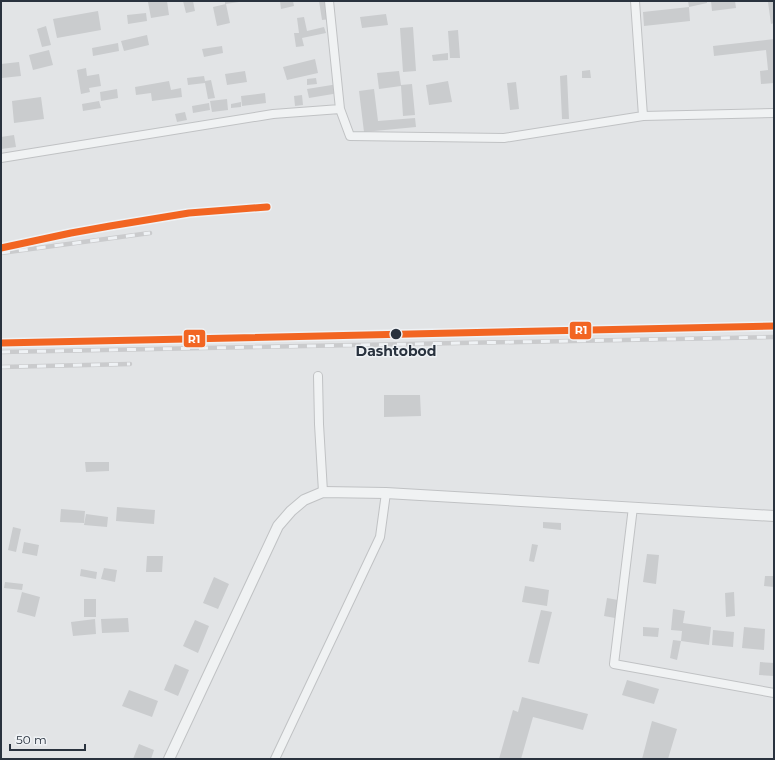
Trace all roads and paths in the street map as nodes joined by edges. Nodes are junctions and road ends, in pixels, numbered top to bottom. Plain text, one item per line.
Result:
1 (330, 1) edge
2 (635, 1) edge
3 (340, 109) junction
4 (774, 112) edge
5 (643, 116) junction
6 (1, 158) edge
7 (318, 376) dead end
8 (323, 492) junction
9 (386, 493) junction
10 (633, 507) junction
11 (774, 516) edge
12 (774, 693) edge
13 (169, 759) edge
14 (275, 759) edge

1 - 3 street
2 - 5 street
3 - 5 street
3 - 6 street
4 - 5 street
7 - 8 street
8 - 9 street
8 - 13 street
9 - 10 street
9 - 14 street
10 - 11 street
10 - 12 street

